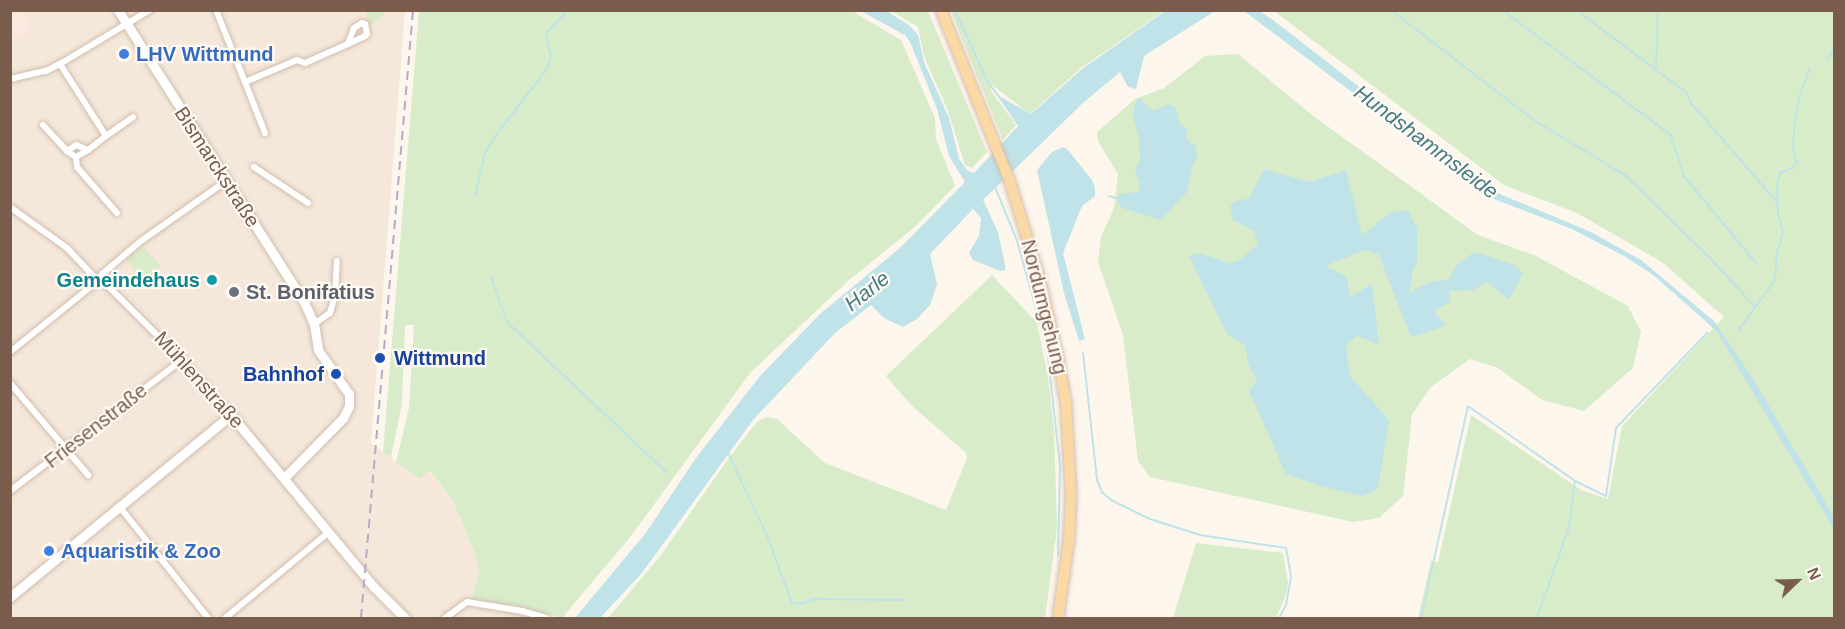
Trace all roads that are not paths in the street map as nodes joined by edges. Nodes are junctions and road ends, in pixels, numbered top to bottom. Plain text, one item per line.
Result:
1 (118, 10) edge
2 (150, 10) edge
3 (216, 10) edge
4 (941, 10) edge
5 (126, 27) junction
6 (348, 44) dead end
7 (60, 64) junction
8 (10, 79) edge
9 (245, 82) junction
10 (133, 117) dead end
11 (43, 125) dead end
12 (265, 133) dead end
13 (106, 136) junction
14 (88, 150) junction
15 (67, 151) junction
16 (76, 157) junction
17 (254, 166) dead end
18 (226, 182) junction
19 (308, 203) dead end
20 (10, 207) edge
21 (117, 213) dead end
22 (337, 261) dead end
23 (98, 281) junction
24 (314, 324) junction
25 (10, 352) edge
26 (182, 360) junction
27 (10, 383) edge
28 (231, 415) junction
29 (67, 449) junction
30 (88, 475) dead end
31 (284, 478) junction
32 (10, 491) edge
33 (119, 506) junction
34 (329, 532) junction
35 (10, 597) edge
36 (208, 618) edge
37 (225, 618) edge
38 (405, 618) edge
39 (444, 618) edge
40 (546, 618) edge
41 (1058, 618) edge

1 - 5 street, Bismarckstraße
2 - 5 street
3 - 9 street
4 - 41 main road, Nordumgehung
5 - 7 street
5 - 18 street, Bismarckstraße
6 - 9 street
7 - 8 street
7 - 13 street
9 - 12 street
10 - 13 street
11 - 15 street
13 - 14 street
14 - 15 street
14 - 16 street
15 - 16 street
16 - 21 street
17 - 19 street
18 - 23 street
18 - 24 street, Bismarckstraße
20 - 23 street, Mühlenstraße
22 - 24 street
23 - 25 street
23 - 26 street, Mühlenstraße
24 - 31 street, Bismarckstraße
26 - 28 street, Mühlenstraße
26 - 29 street, Friesenstraße
27 - 29 street
28 - 31 street, Mühlenstraße
28 - 33 street
29 - 30 street
29 - 32 street, Friesenstraße
31 - 34 street, Mühlenstraße
33 - 35 street
33 - 36 street
34 - 37 street
34 - 38 street, Mühlenstraße
39 - 40 street

